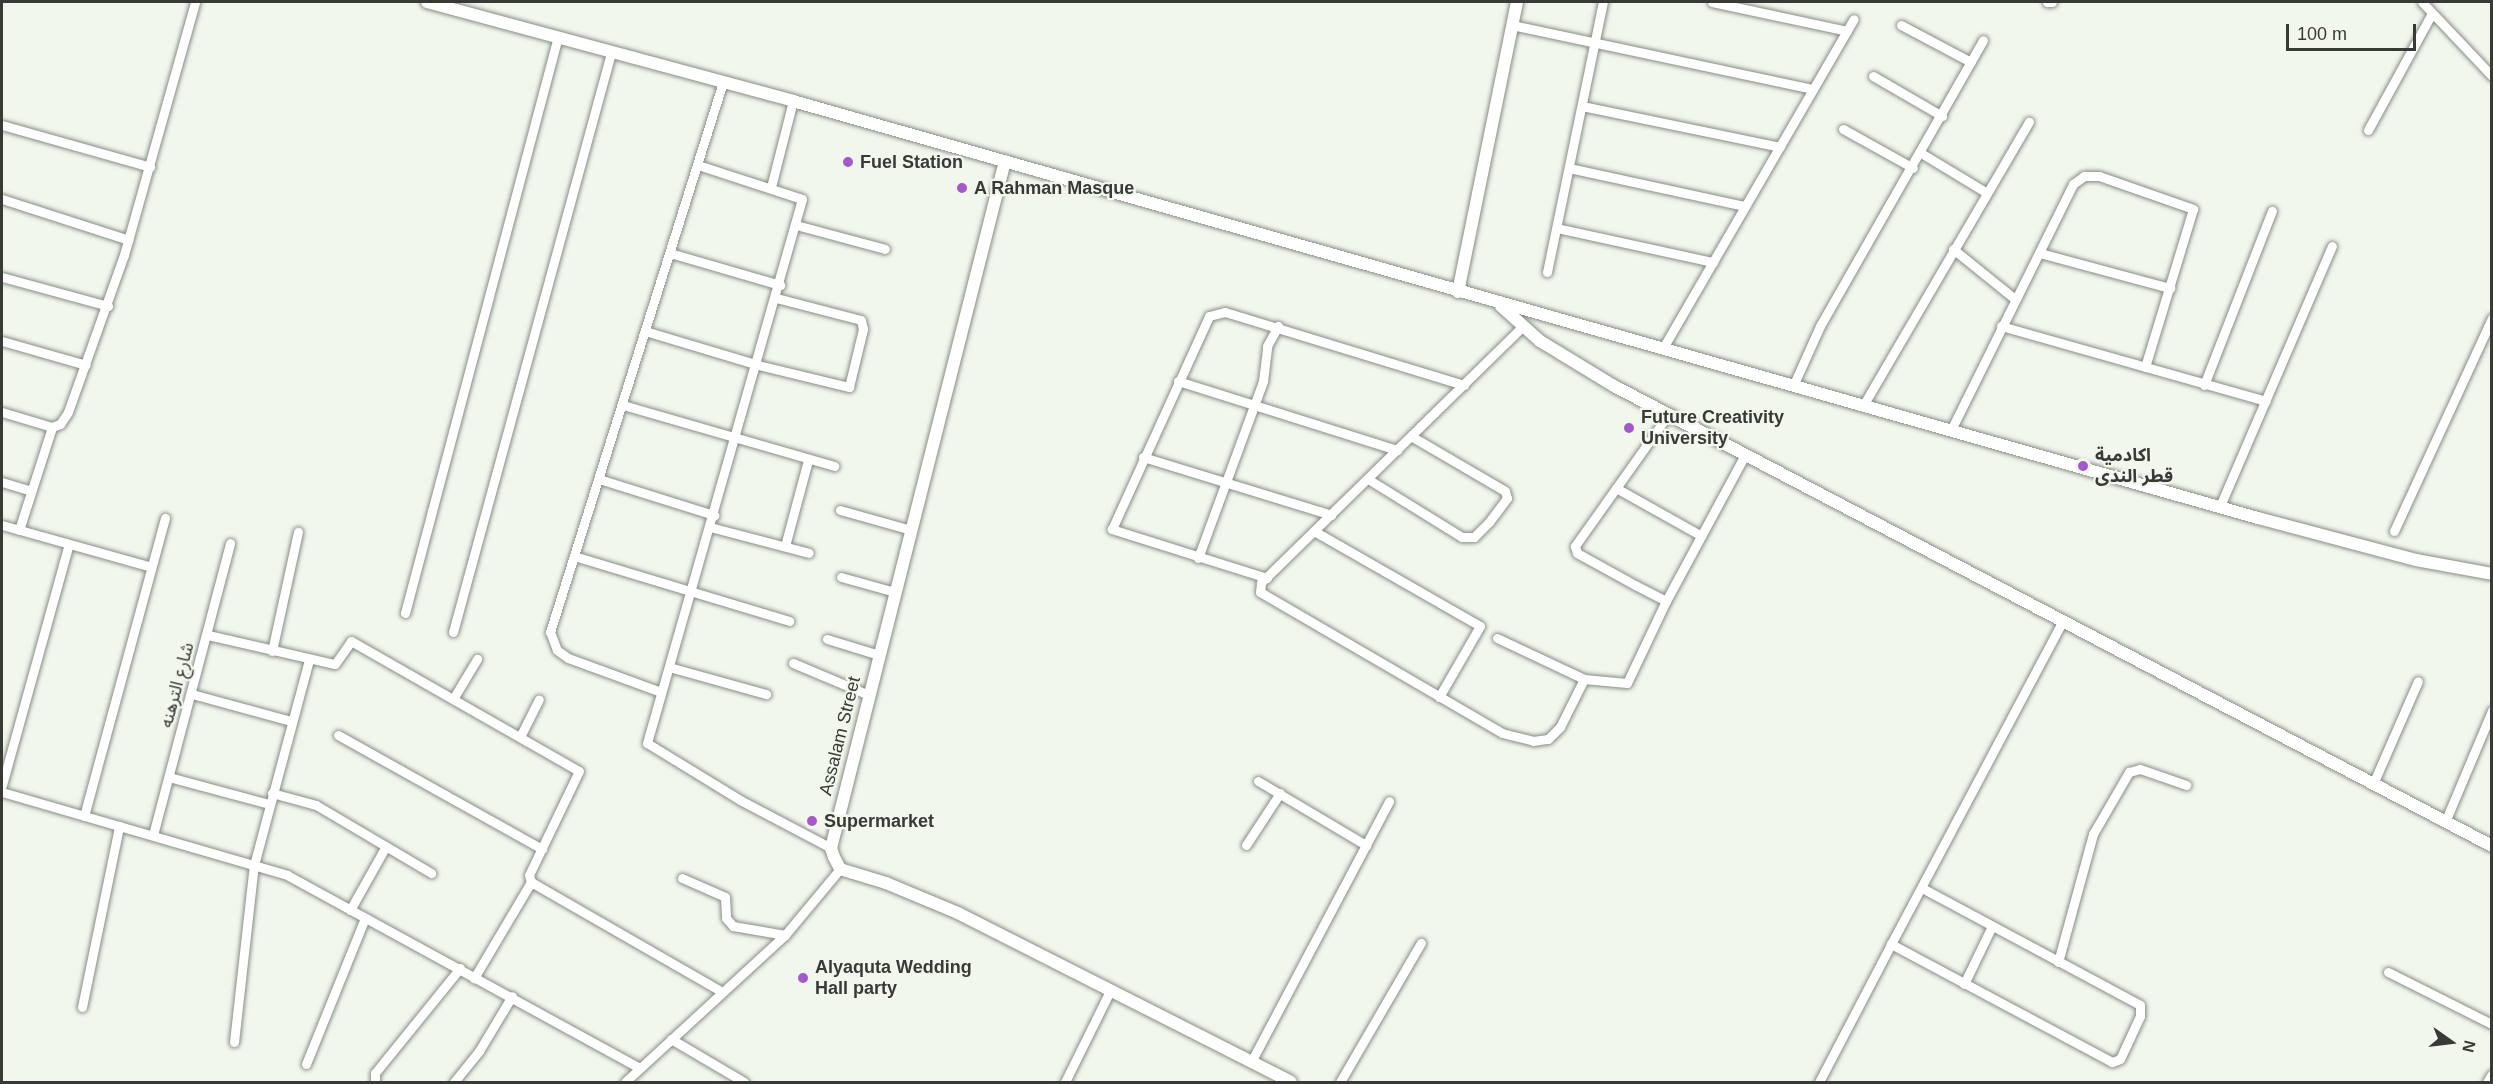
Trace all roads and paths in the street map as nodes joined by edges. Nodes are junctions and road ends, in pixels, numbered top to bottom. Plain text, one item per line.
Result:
1 (195, 2) edge
2 (427, 2) edge
3 (1517, 2) edge
4 (1603, 2) edge
5 (1712, 2) edge
6 (2047, 2) edge
7 (2052, 2) edge
8 (2422, 2) edge
9 (2432, 13) junction
10 (1854, 18) dead end
11 (1512, 25) junction
12 (1901, 25) dead end
13 (1846, 31) junction
14 (557, 40) junction
15 (1983, 40) dead end
16 (1594, 42) junction
17 (611, 53) junction
18 (1971, 62) junction
19 (1873, 76) dead end
20 (2492, 76) edge
21 (723, 82) junction
22 (1813, 89) junction
23 (793, 101) junction
24 (1582, 106) junction
25 (1942, 116) junction
26 (2029, 122) dead end
27 (2, 125) edge
28 (1843, 129) dead end
29 (2368, 130) dead end
30 (1780, 147) junction
31 (1921, 153) junction
32 (1005, 161) junction
33 (698, 165) junction
34 (150, 167) junction
35 (1569, 168) junction
36 (1913, 168) junction
37 (771, 187) junction
38 (1987, 193) junction
39 (2, 199) edge
40 (1745, 206) junction
41 (2272, 212) dead end
42 (796, 225) junction
43 (1557, 228) junction
44 (129, 240) junction
45 (2332, 246) dead end
46 (885, 249) dead end
47 (1953, 249) junction
48 (670, 253) junction
49 (2040, 253) junction
50 (1713, 262) junction
51 (1547, 272) dead end
52 (2, 277) edge
53 (780, 285) junction
54 (2170, 288) junction
55 (1458, 292) junction
56 (776, 298) junction
57 (2015, 299) junction
58 (1500, 304) junction
59 (108, 306) junction
60 (2492, 318) edge
61 (1278, 326) junction
62 (1523, 326) junction
63 (2001, 326) junction
64 (645, 331) junction
65 (2, 341) edge
66 (1663, 348) junction
67 (86, 365) junction
68 (758, 365) junction
69 (2145, 367) junction
70 (1178, 381) junction
71 (1464, 385) junction
72 (2204, 385) junction
73 (1793, 386) junction
74 (2266, 401) junction
75 (1864, 404) junction
76 (622, 405) junction
77 (1254, 405) junction
78 (2, 412) edge
79 (1668, 415) junction
80 (52, 427) junction
81 (1952, 428) junction
82 (1411, 436) junction
83 (736, 440) junction
84 (1397, 450) junction
85 (1745, 455) junction
86 (1143, 457) junction
87 (808, 460) junction
88 (834, 466) dead end
89 (599, 479) junction
90 (1368, 479) junction
91 (1227, 482) junction
92 (2, 483) edge
93 (1616, 488) junction
94 (31, 491) junction
95 (2220, 506) junction
96 (840, 510) dead end
97 (1331, 514) junction
98 (714, 515) junction
99 (165, 518) dead end
100 (2, 525) edge
101 (710, 527) junction
102 (19, 530) junction
103 (910, 530) junction
104 (1314, 531) junction
105 (2394, 531) dead end
106 (298, 532) dead end
107 (1702, 536) junction
108 (230, 543) dead end
109 (69, 544) junction
110 (785, 546) junction
111 (809, 553) dead end
112 (574, 556) junction
113 (1198, 558) junction
114 (152, 567) junction
115 (2492, 574) edge
116 (841, 578) dead end
117 (1267, 578) junction
118 (691, 592) junction
119 (895, 592) junction
120 (1666, 601) junction
121 (405, 614) dead end
122 (789, 621) dead end
123 (2062, 622) junction
124 (453, 632) dead end
125 (208, 634) junction
126 (1497, 638) dead end
127 (827, 639) dead end
128 (272, 651) junction
129 (879, 655) junction
130 (477, 659) dead end
131 (309, 660) junction
132 (793, 663) dead end
133 (669, 668) junction
134 (1584, 679) junction
135 (2418, 681) dead end
136 (662, 692) junction
137 (192, 694) junction
138 (766, 694) dead end
139 (869, 695) junction
140 (1439, 697) junction
141 (453, 699) junction
142 (540, 699) dead end
143 (2492, 711) edge
144 (291, 721) junction
145 (338, 735) dead end
146 (520, 737) junction
147 (170, 777) junction
148 (1258, 781) dead end
149 (2373, 784) junction
150 (2, 785) edge
151 (2186, 785) dead end
152 (2, 792) edge
153 (272, 793) junction
154 (1280, 793) junction
155 (1389, 801) dead end
156 (269, 804) junction
157 (84, 816) junction
158 (2445, 822) junction
159 (119, 826) junction
160 (153, 835) junction
161 (1246, 845) dead end
162 (1366, 845) junction
163 (386, 846) junction
164 (2492, 846) edge
165 (831, 848) junction
166 (542, 849) junction
167 (254, 865) junction
168 (840, 869) junction
169 (431, 873) dead end
170 (682, 878) dead end
171 (531, 882) junction
172 (1922, 888) junction
173 (350, 910) junction
174 (365, 918) junction
175 (1992, 926) junction
176 (785, 934) junction
177 (1420, 943) dead end
178 (1891, 944) junction
179 (2058, 962) junction
180 (460, 968) junction
181 (2388, 972) dead end
182 (474, 978) junction
183 (1964, 984) junction
184 (1110, 991) junction
185 (722, 992) junction
186 (512, 996) junction
187 (82, 1006) dead end
188 (2492, 1024) edge
189 (671, 1039) junction
190 (234, 1042) dead end
191 (1251, 1062) junction
192 (306, 1064) dead end
193 (639, 1068) junction
194 (2492, 1074) edge
195 (375, 1083) edge
196 (453, 1083) edge
197 (625, 1083) edge
198 (744, 1083) edge
199 (1065, 1083) edge
200 (1291, 1083) edge
201 (1340, 1083) edge
202 (1819, 1083) edge
203 (2487, 1083) edge

1 - 34 street
2 - 14 main road
3 - 11 main road
4 - 16 street
5 - 13 street
6 - 7 street
8 - 9 street
9 - 20 street
9 - 29 street
10 - 13 street
11 - 16 street
11 - 55 main road
12 - 18 street
13 - 22 street
14 - 17 main road
14 - 121 street
15 - 18 street
16 - 22 street
16 - 24 street
17 - 21 main road
17 - 124 street
18 - 25 street
19 - 25 street
21 - 23 main road
21 - 33 street
22 - 30 street
23 - 32 main road
23 - 37 street
24 - 30 street
24 - 35 street
25 - 31 street
26 - 38 street
27 - 34 street
28 - 36 street
30 - 40 street
31 - 36 street
31 - 38 street
32 - 55 main road
32 - 103 main road, Assalam Street
33 - 37 street
33 - 48 street
34 - 44 street
35 - 40 street
35 - 43 street
36 - 73 street
37 - 42 street
38 - 47 street
39 - 44 street
40 - 50 street
41 - 72 street
42 - 46 street
42 - 53 street
43 - 50 street
43 - 51 street
44 - 59 street
45 - 74 street
47 - 57 street
47 - 75 street
48 - 53 street
48 - 64 street
49 - 54 street
49 - 54 street
49 - 57 street
50 - 66 street
52 - 59 street
53 - 56 street
54 - 69 street
55 - 58 main road
56 - 68 street
56 - 68 street
57 - 63 street
58 - 62 main road
58 - 66 main road
59 - 67 street
60 - 105 street
61 - 70 street
61 - 71 street
61 - 77 street
62 - 71 street
62 - 79 main road
63 - 69 street
63 - 81 street
64 - 68 street
64 - 76 street
65 - 67 street
66 - 73 main road
67 - 80 street
68 - 83 street
69 - 72 street
70 - 77 street
70 - 86 street
71 - 82 street
72 - 74 street
73 - 75 main road
74 - 95 street
75 - 81 main road
76 - 83 street
76 - 89 street
77 - 84 street
77 - 91 street
78 - 80 street
79 - 85 main road
79 - 93 street
80 - 94 street
81 - 95 main road
82 - 84 street
82 - 90 street
83 - 87 street
83 - 98 street
84 - 90 street
85 - 107 street
85 - 123 main road
86 - 91 street
86 - 113 street
87 - 88 street
87 - 110 street
89 - 98 street
89 - 112 street
90 - 97 street
91 - 97 street
91 - 113 street
92 - 94 street
93 - 107 street
93 - 120 street
94 - 102 street
95 - 115 main road
96 - 103 street
97 - 104 street
98 - 101 street
99 - 114 street
100 - 102 street
101 - 110 street
101 - 118 street
102 - 109 street
103 - 119 main road, Assalam Street
104 - 117 street
104 - 140 street
106 - 128 street
107 - 120 street
108 - 125 street, شارع الترهنه
109 - 114 street
109 - 150 street
110 - 111 street
112 - 118 street
112 - 136 street
113 - 117 street
114 - 157 street
116 - 119 street
117 - 140 street
118 - 122 street
118 - 133 street
119 - 129 main road, Assalam Street
120 - 134 street
123 - 149 main road
123 - 172 street
125 - 128 street
125 - 137 street, شارع الترهنه
126 - 134 street
127 - 129 street
128 - 131 street
129 - 139 main road, Assalam Street
130 - 141 street
131 - 141 street
131 - 144 street
132 - 139 street
133 - 136 street
133 - 138 street
134 - 140 street
135 - 149 street
136 - 165 street
137 - 144 street
137 - 147 street, شارع الترهنه
139 - 165 main road, Assalam Street
141 - 146 street
142 - 146 street
143 - 158 street
144 - 153 street
145 - 166 street
146 - 166 street
147 - 156 street
147 - 160 street, شارع الترهنه
148 - 154 street
149 - 158 main road
151 - 179 street
152 - 157 street
153 - 156 street
153 - 163 street
154 - 161 street
154 - 162 street
155 - 162 street
156 - 167 street
157 - 159 street
158 - 164 main road
159 - 160 street
159 - 187 street
160 - 167 street
162 - 191 street
163 - 169 street
163 - 173 street
165 - 168 main road
166 - 171 street
167 - 173 street
167 - 190 street
168 - 176 street
168 - 184 main road
170 - 176 street
171 - 182 street
171 - 185 street
172 - 175 street
172 - 178 street
173 - 174 street
174 - 180 street
174 - 192 street
175 - 179 street
175 - 183 street
176 - 185 street
177 - 201 street
178 - 183 street
178 - 202 street
179 - 183 street
180 - 182 street
180 - 195 street
181 - 188 street
182 - 186 street
184 - 191 main road
184 - 199 street
185 - 189 street
186 - 193 street
186 - 196 street
189 - 193 street
189 - 198 street
191 - 200 main road
193 - 197 street
194 - 203 street

